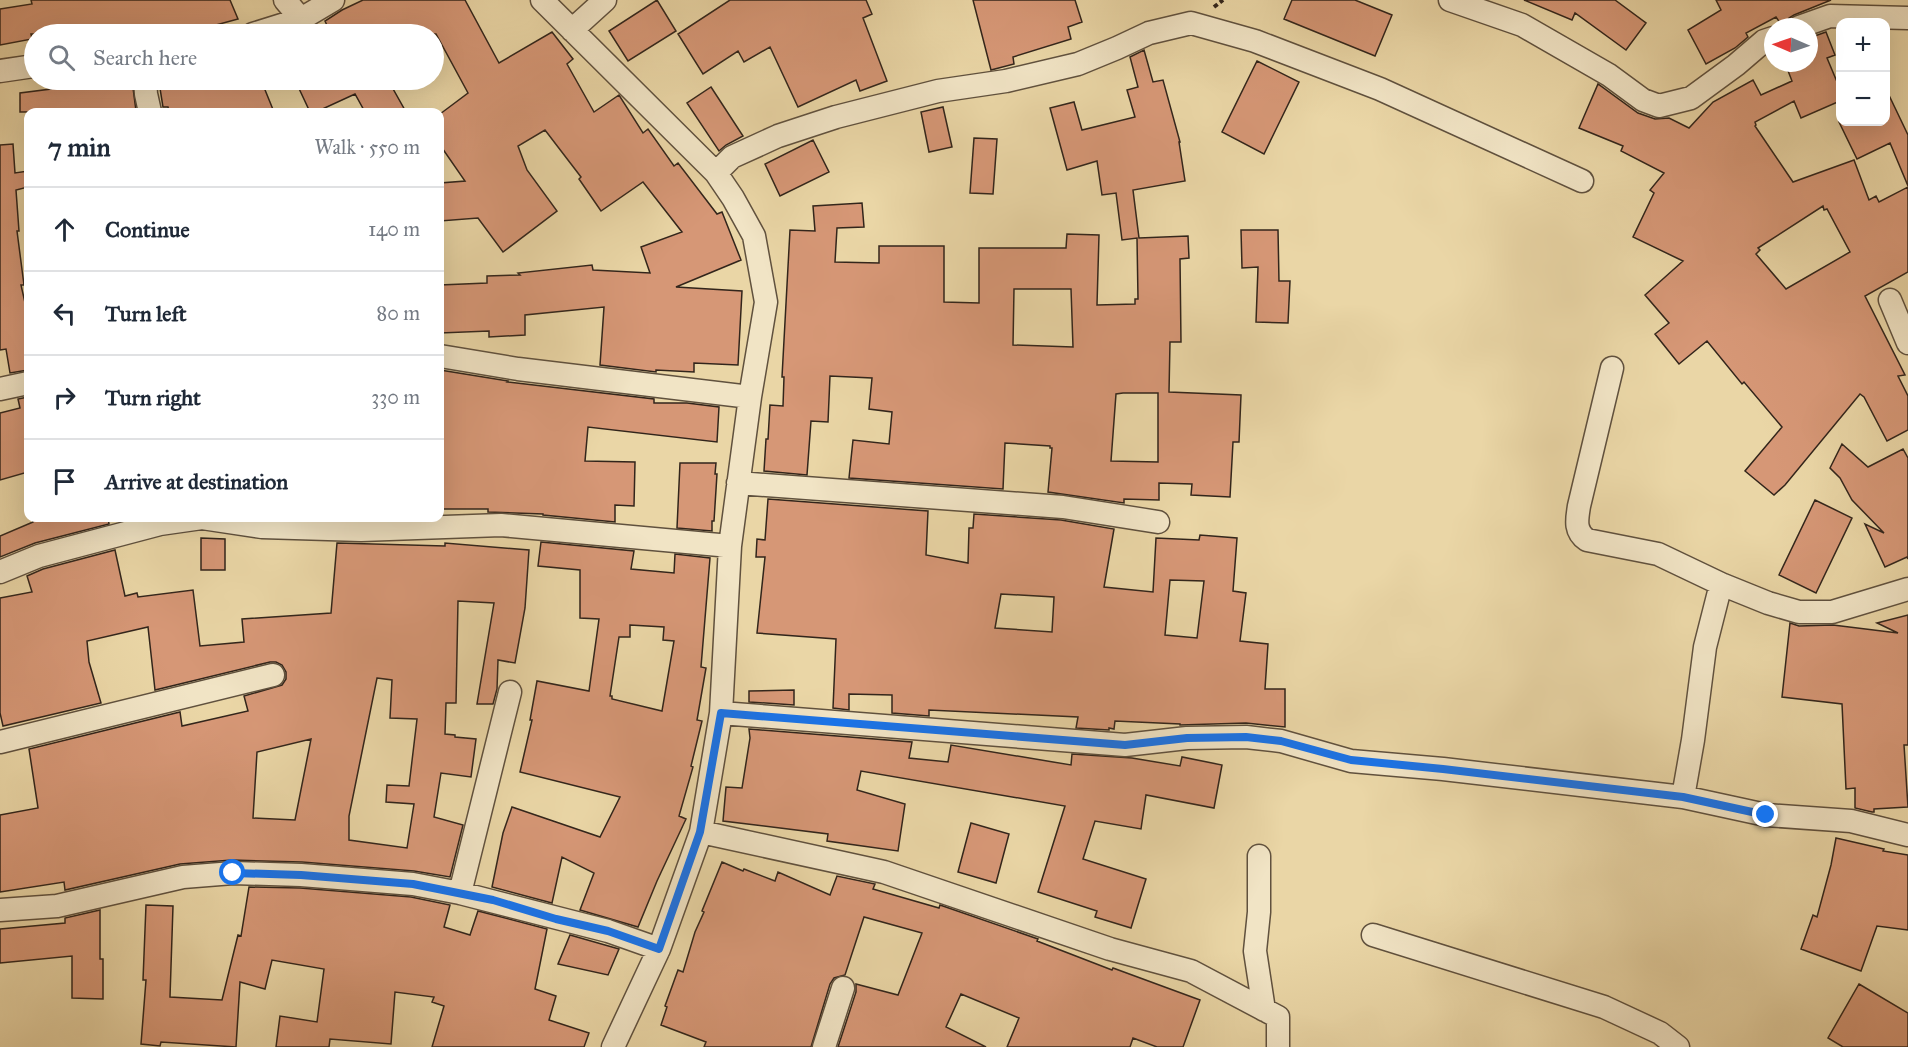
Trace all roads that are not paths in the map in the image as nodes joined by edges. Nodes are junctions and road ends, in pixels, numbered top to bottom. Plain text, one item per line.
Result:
1 (285, 0) edge
2 (333, 0) edge
3 (542, 0) edge
4 (605, 0) edge
5 (1450, 0) edge
6 (1908, 18) edge
7 (301, 19) junction
8 (1818, 20) edge
9 (285, 24) edge
10 (572, 30) junction
11 (1764, 42) edge
12 (24, 67) edge
13 (0, 71) edge
14 (146, 90) edge
15 (149, 108) edge
16 (716, 173) junction
17 (1582, 181) dead end
18 (1890, 300) dead end
19 (1908, 343) edge
20 (444, 357) edge
21 (1612, 368) dead end
22 (24, 384) edge
23 (0, 389) edge
24 (750, 397) junction
25 (738, 483) junction
26 (174, 522) edge
27 (229, 522) edge
28 (1158, 522) dead end
29 (730, 546) junction
30 (0, 572) edge
31 (1721, 584) junction
32 (1908, 588) edge
33 (273, 675) dead end
34 (510, 692) dead end
35 (721, 713) junction
36 (0, 742) edge
37 (1683, 797) junction
38 (700, 832) junction
39 (1908, 835) edge
40 (1258, 856) dead end
41 (460, 893) junction
42 (0, 910) edge
43 (1373, 936) dead end
44 (659, 949) junction
45 (843, 988) dead end
46 (1264, 1010) junction
47 (613, 1047) edge
48 (824, 1047) edge
49 (1278, 1047) edge
50 (1678, 1047) edge

1 - 7 street
2 - 7 street
3 - 10 street
4 - 10 street
5 - 11 street
6 - 8 street
7 - 9 street
10 - 16 street
12 - 13 street
14 - 15 street
16 - 17 street
16 - 24 street
18 - 19 street
20 - 24 street
21 - 31 street
22 - 23 street
24 - 25 street
25 - 28 street
25 - 29 street
26 - 30 street
27 - 29 street
29 - 35 street
31 - 32 street
31 - 37 street
33 - 36 street
34 - 41 street
35 - 37 street
35 - 38 street
37 - 39 street
38 - 44 street
38 - 46 street
40 - 46 street
41 - 42 street
41 - 44 street
43 - 50 street
44 - 47 street
45 - 48 street
46 - 49 street

